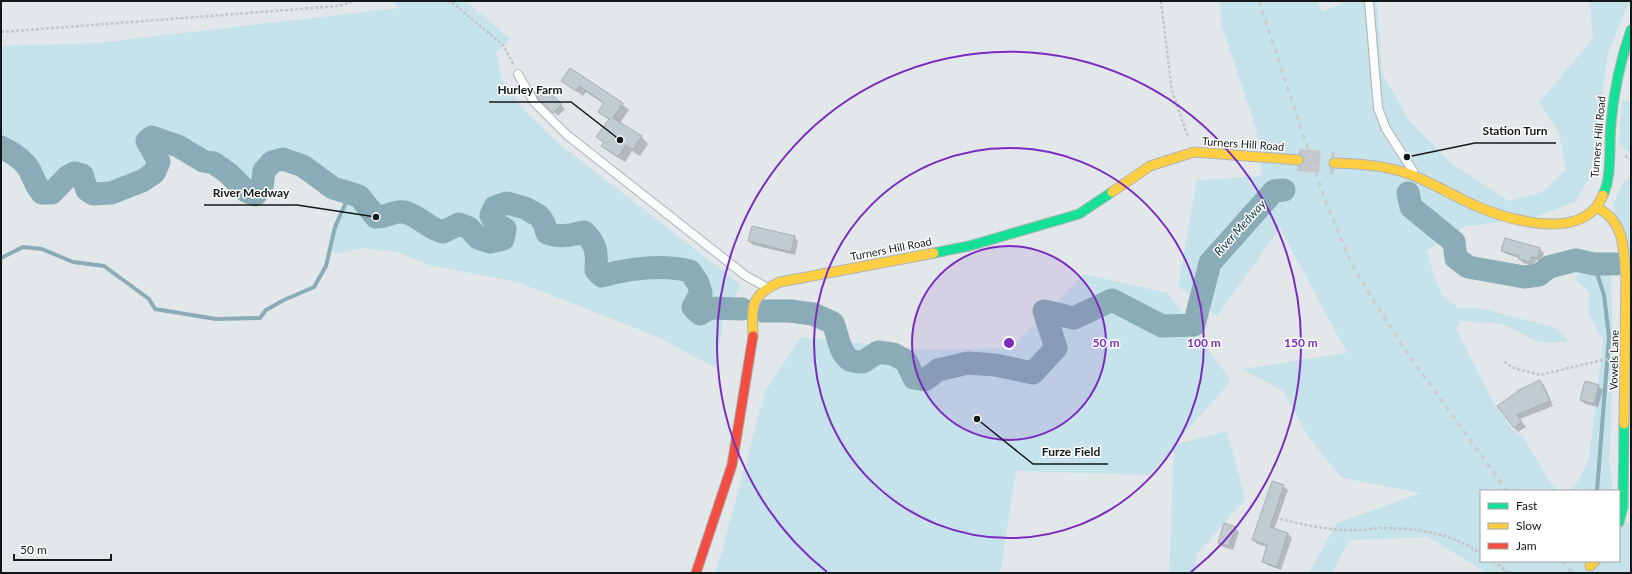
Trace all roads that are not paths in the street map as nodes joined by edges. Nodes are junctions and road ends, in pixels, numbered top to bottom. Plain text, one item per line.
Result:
1 (1369, 1) edge
2 (1631, 30) edge
3 (518, 74) road end
4 (1298, 160) tunnel mouth
5 (1334, 163) tunnel mouth
6 (1417, 176) junction
7 (1597, 207) junction
8 (766, 288) junction
9 (1620, 518) edge
10 (696, 573) edge

1 - 6 lane
2 - 7 main road, Turners Hill Road
3 - 8 lane
4 - 8 main road, Turners Hill Road
5 - 6 main road, Turners Hill Road
6 - 7 main road, Turners Hill Road
7 - 9 main road, Vowels Lane
8 - 10 main road

